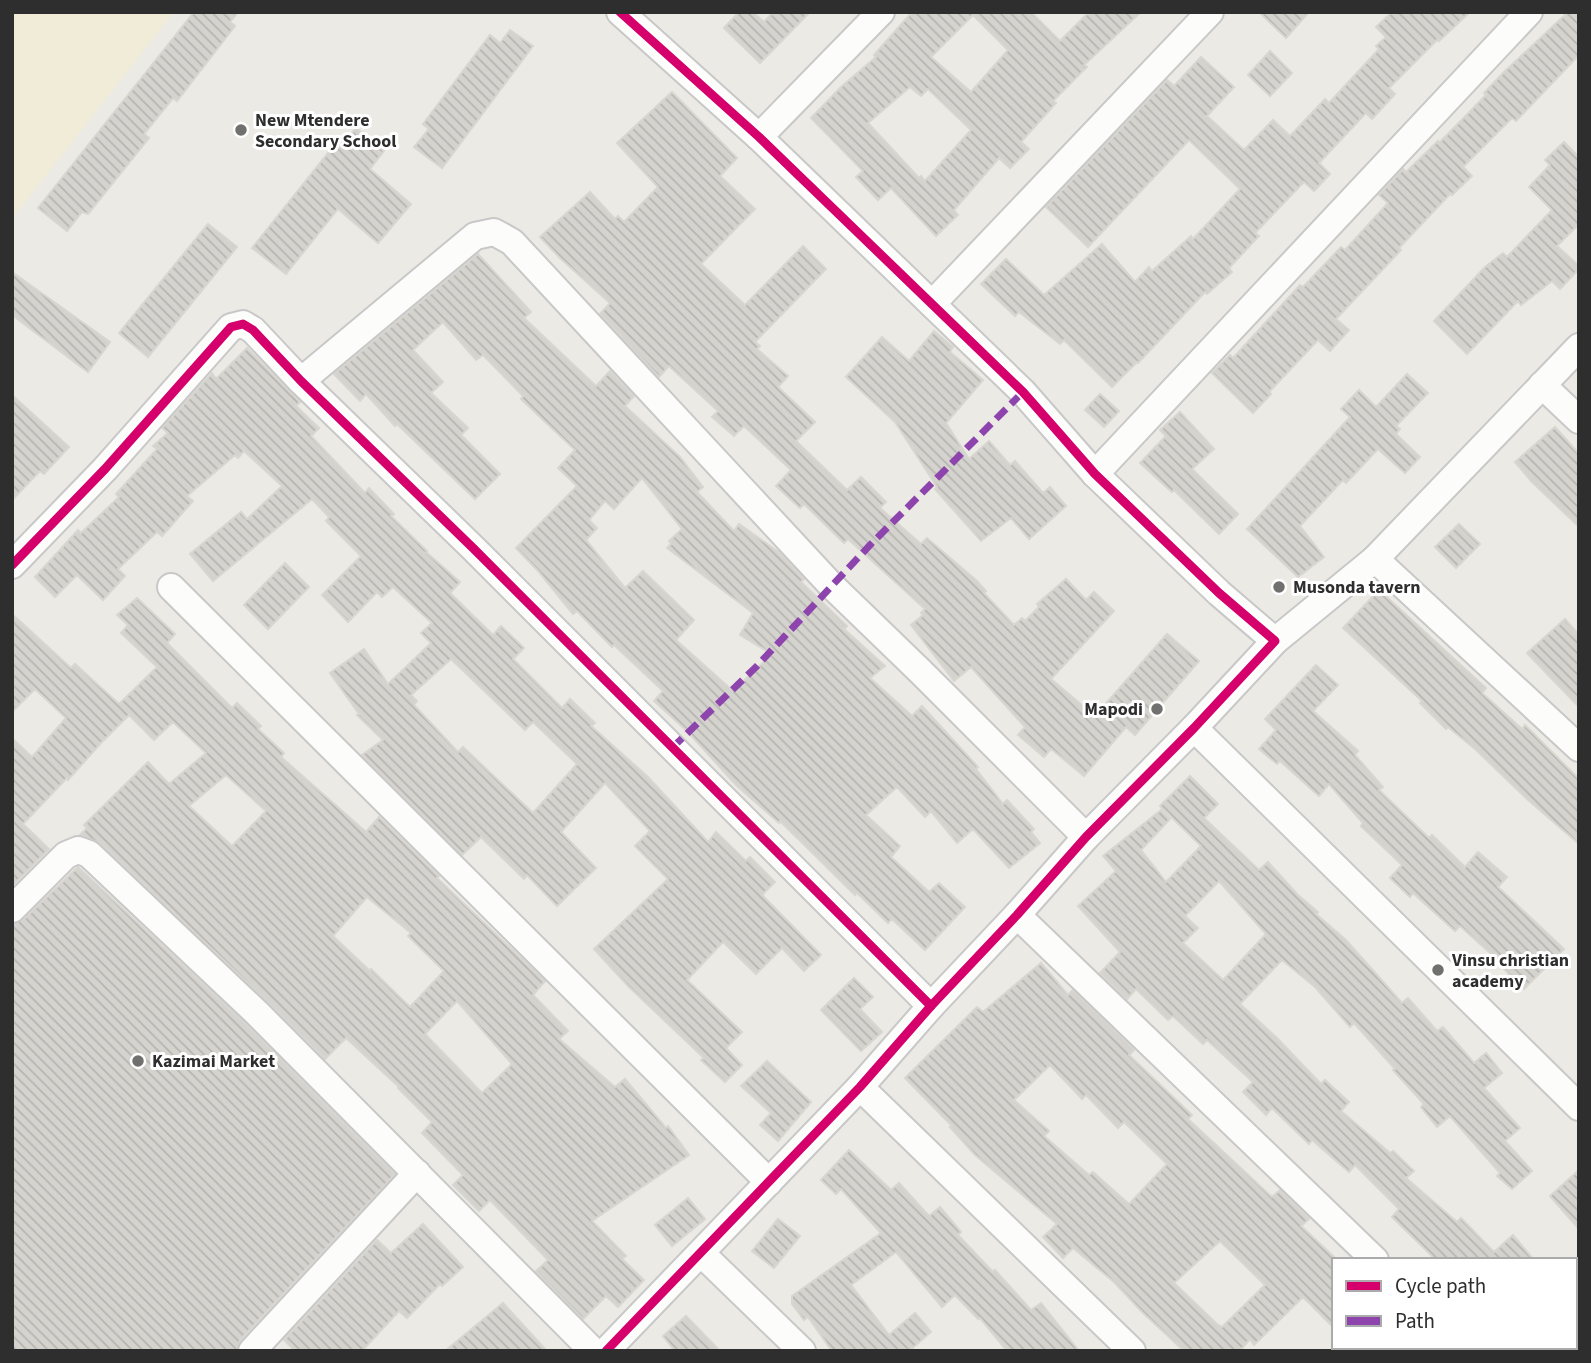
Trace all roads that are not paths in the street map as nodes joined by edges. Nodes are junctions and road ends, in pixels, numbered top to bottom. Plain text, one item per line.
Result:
1 (621, 12) edge
2 (881, 12) edge
3 (1210, 12) edge
4 (1530, 12) edge
5 (759, 137) junction
6 (932, 304) junction
7 (1579, 347) edge
8 (301, 381) junction
9 (1542, 385) junction
10 (1579, 419) edge
11 (1095, 474) junction
12 (1375, 559) junction
13 (12, 565) edge
14 (171, 587) dead end
15 (1275, 641) junction
16 (1194, 728) junction
17 (1579, 748) edge
18 (1086, 837) junction
19 (12, 909) edge
20 (1017, 915) junction
21 (931, 1006) junction
22 (860, 1087) junction
23 (1579, 1107) edge
24 (417, 1173) junction
25 (769, 1182) junction
26 (701, 1253) junction
27 (1373, 1258) edge
28 (252, 1351) edge
29 (593, 1351) edge
30 (606, 1351) edge
31 (802, 1351) edge
32 (1132, 1351) edge

1 - 5 street
2 - 5 street
3 - 6 street
4 - 11 street
5 - 6 street
6 - 11 street
7 - 9 street
8 - 13 street
8 - 18 street
8 - 21 street
9 - 10 street
9 - 12 street
11 - 15 street
12 - 15 street
12 - 17 street
14 - 25 street
15 - 16 street
16 - 18 street
16 - 23 street
18 - 20 street
19 - 24 street
20 - 21 street
20 - 27 street
21 - 22 street
22 - 25 street
22 - 32 street
24 - 28 street
24 - 29 street
25 - 26 street
26 - 30 street
26 - 31 street

